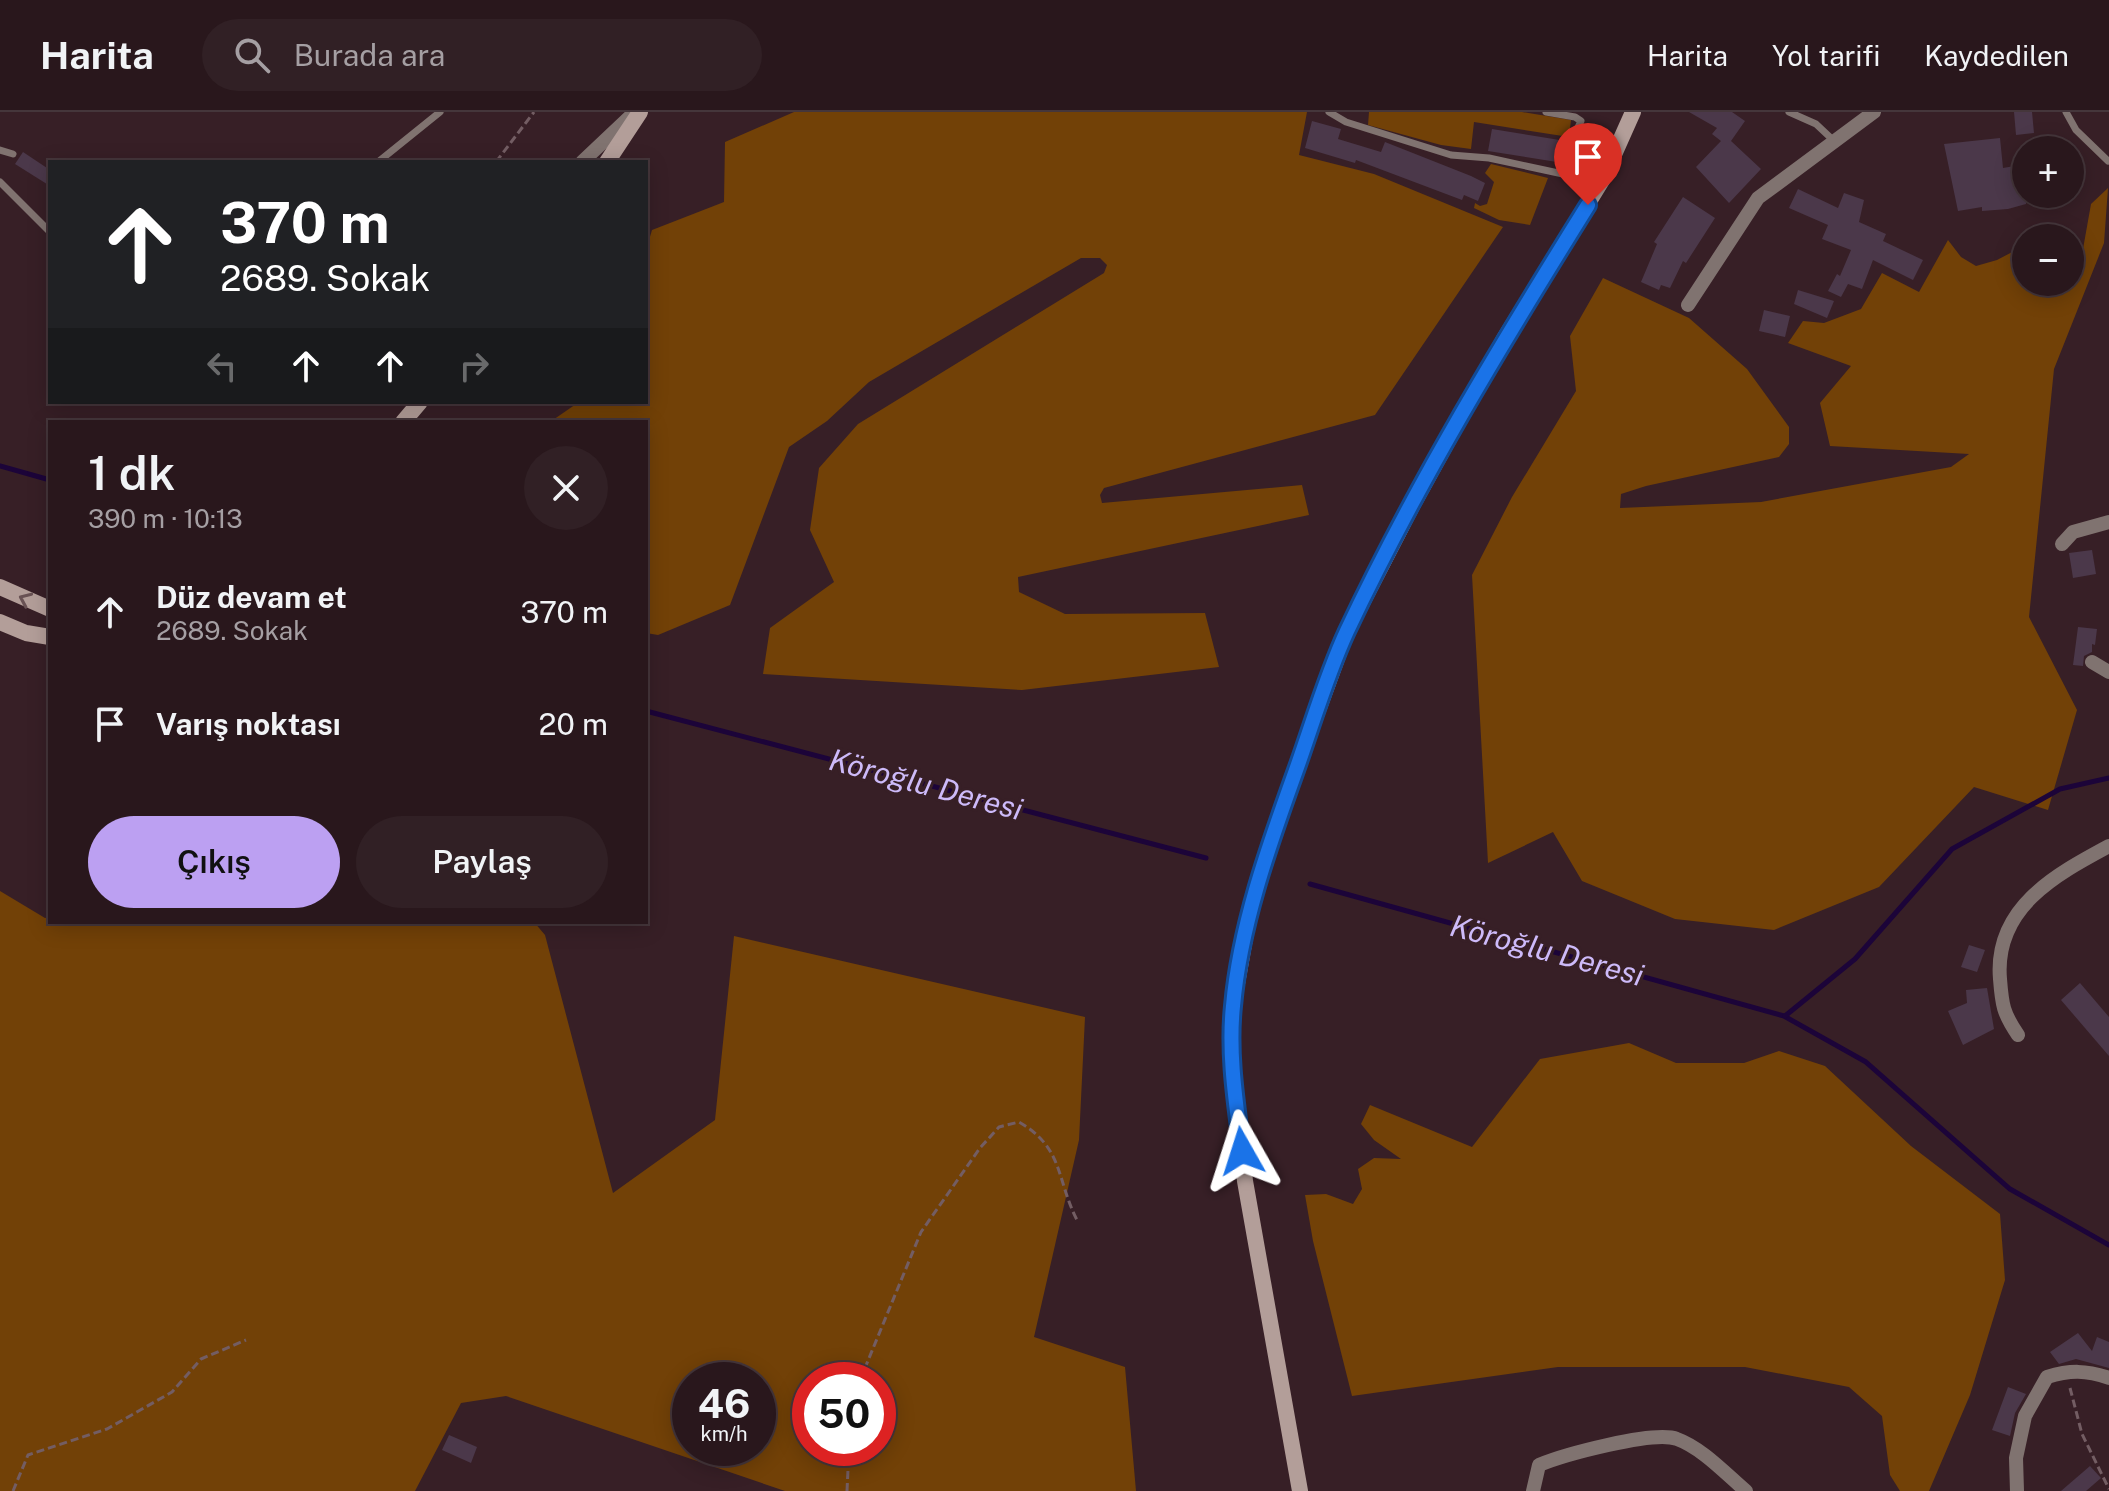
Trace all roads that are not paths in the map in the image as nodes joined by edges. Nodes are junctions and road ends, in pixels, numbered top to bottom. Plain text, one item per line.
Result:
1 (440, 112) edge
2 (638, 112) edge
3 (1329, 112) edge
4 (1546, 112) edge
5 (1633, 112) edge
6 (1789, 112) edge
7 (1874, 112) edge
8 (2066, 112) edge
9 (1833, 140) junction
10 (0, 150) edge
11 (13, 154) dead end
12 (380, 160) edge
13 (584, 160) edge
14 (608, 160) edge
15 (2108, 161) edge
16 (0, 182) edge
17 (48, 230) edge
18 (1688, 305) dead end
19 (2109, 522) edge
20 (2062, 544) dead end
21 (0, 587) edge
22 (48, 608) edge
23 (0, 622) edge
24 (48, 637) edge
25 (2092, 662) dead end
26 (2109, 672) edge
27 (2109, 846) edge
28 (2018, 1035) dead end
29 (2109, 1378) edge
30 (1300, 1491) edge
31 (1533, 1491) edge
32 (1746, 1491) edge
33 (2017, 1491) edge

1 - 12 lane
2 - 13 street
2 - 14 main road
3 - 4 lane
5 - 30 main road
6 - 9 lane
7 - 9 street
8 - 15 lane
9 - 18 street
10 - 11 lane
16 - 17 lane
19 - 20 street
22 -> 21 main road
23 - 24 main road
25 - 26 street
27 - 28 street
29 - 33 street
31 - 32 street

